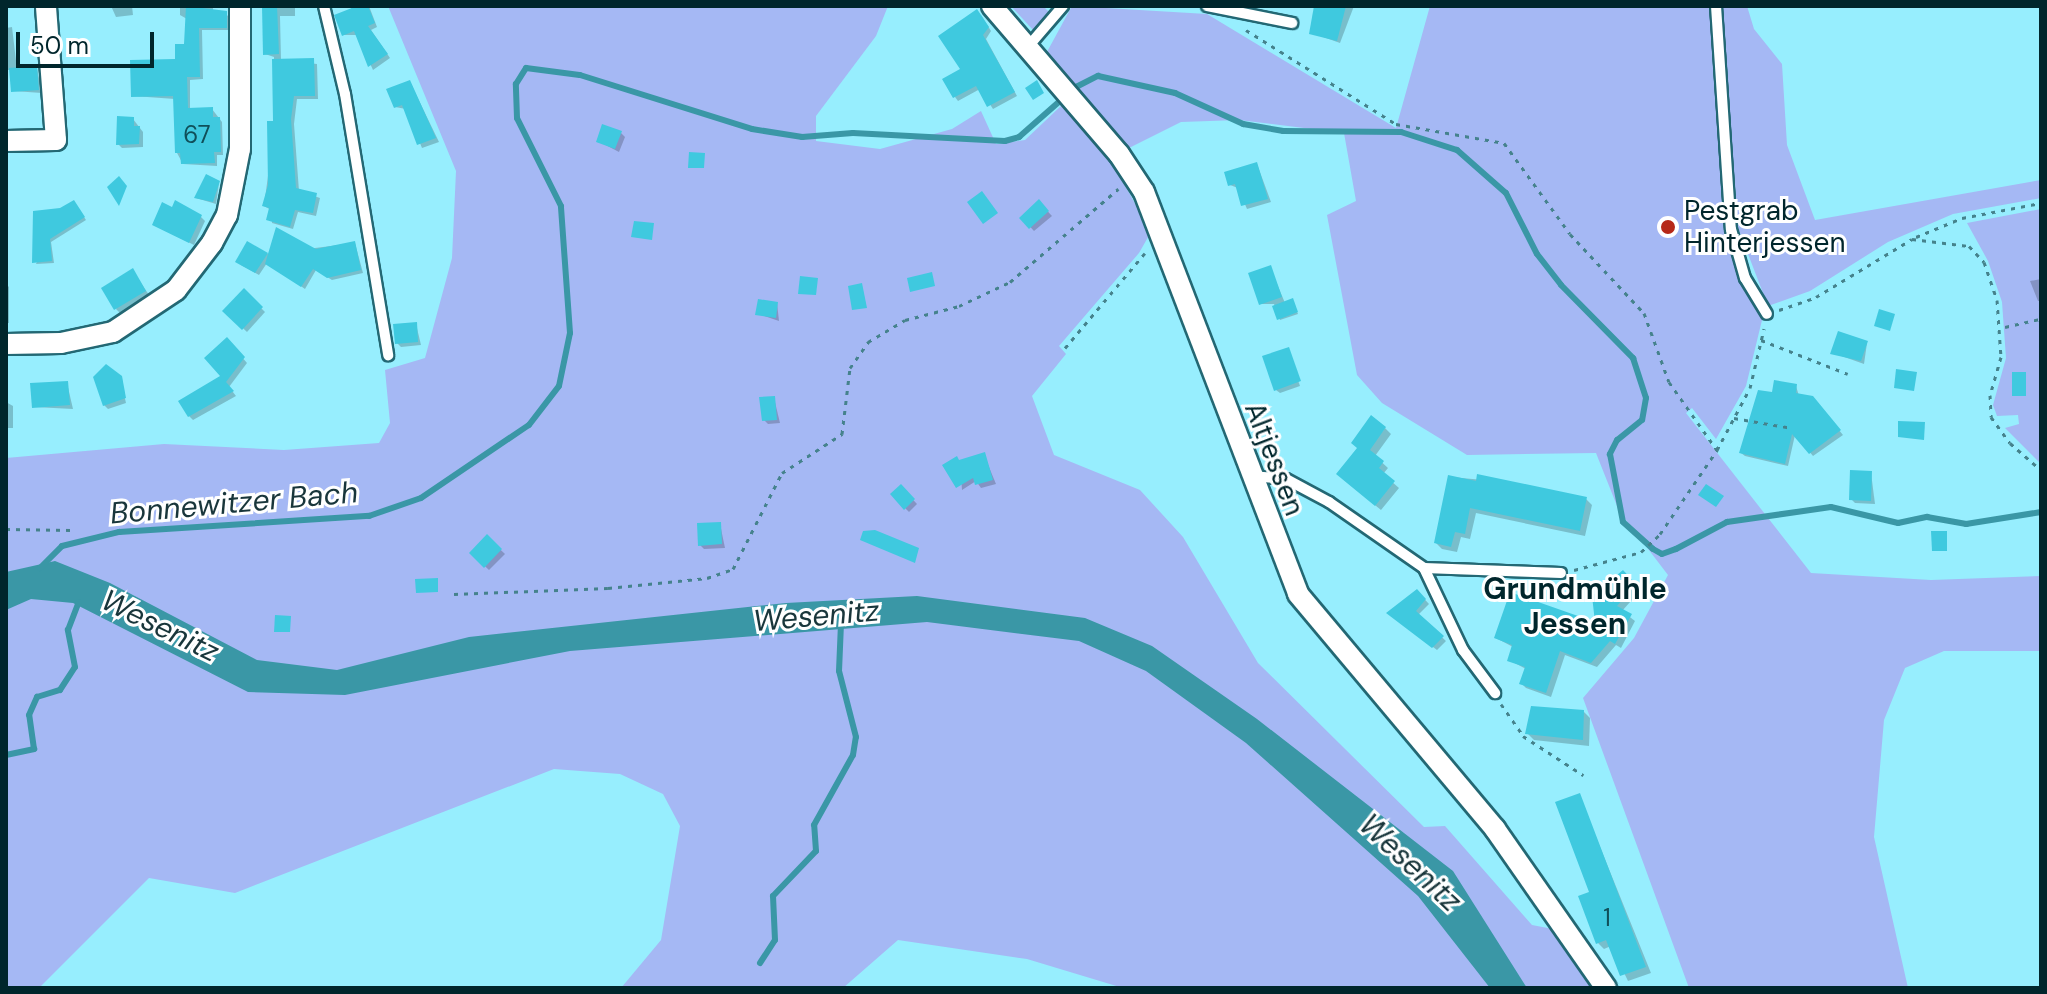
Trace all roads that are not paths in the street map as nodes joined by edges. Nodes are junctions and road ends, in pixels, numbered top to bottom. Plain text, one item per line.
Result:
1 (46, 6) edge
2 (240, 6) edge
3 (324, 6) edge
4 (992, 6) edge
5 (1063, 6) edge
6 (1207, 6) edge
7 (1716, 6) edge
8 (1292, 23) dead end
9 (1026, 49) junction
10 (6, 141) edge
11 (1767, 314) road end
12 (6, 344) edge
13 (388, 355) dead end
14 (1250, 476) junction
15 (1424, 568) junction
16 (1561, 573) road end
17 (1495, 693) road end
18 (1606, 988) edge

1 - 10 street
2 - 12 street
3 - 13 lane
4 - 9 street, Altjessen
5 - 9 lane
6 - 8 lane
7 - 11 lane
9 - 14 street, Altjessen
14 - 15 lane
14 - 18 street, Altjessen
15 - 16 lane
15 - 17 lane

